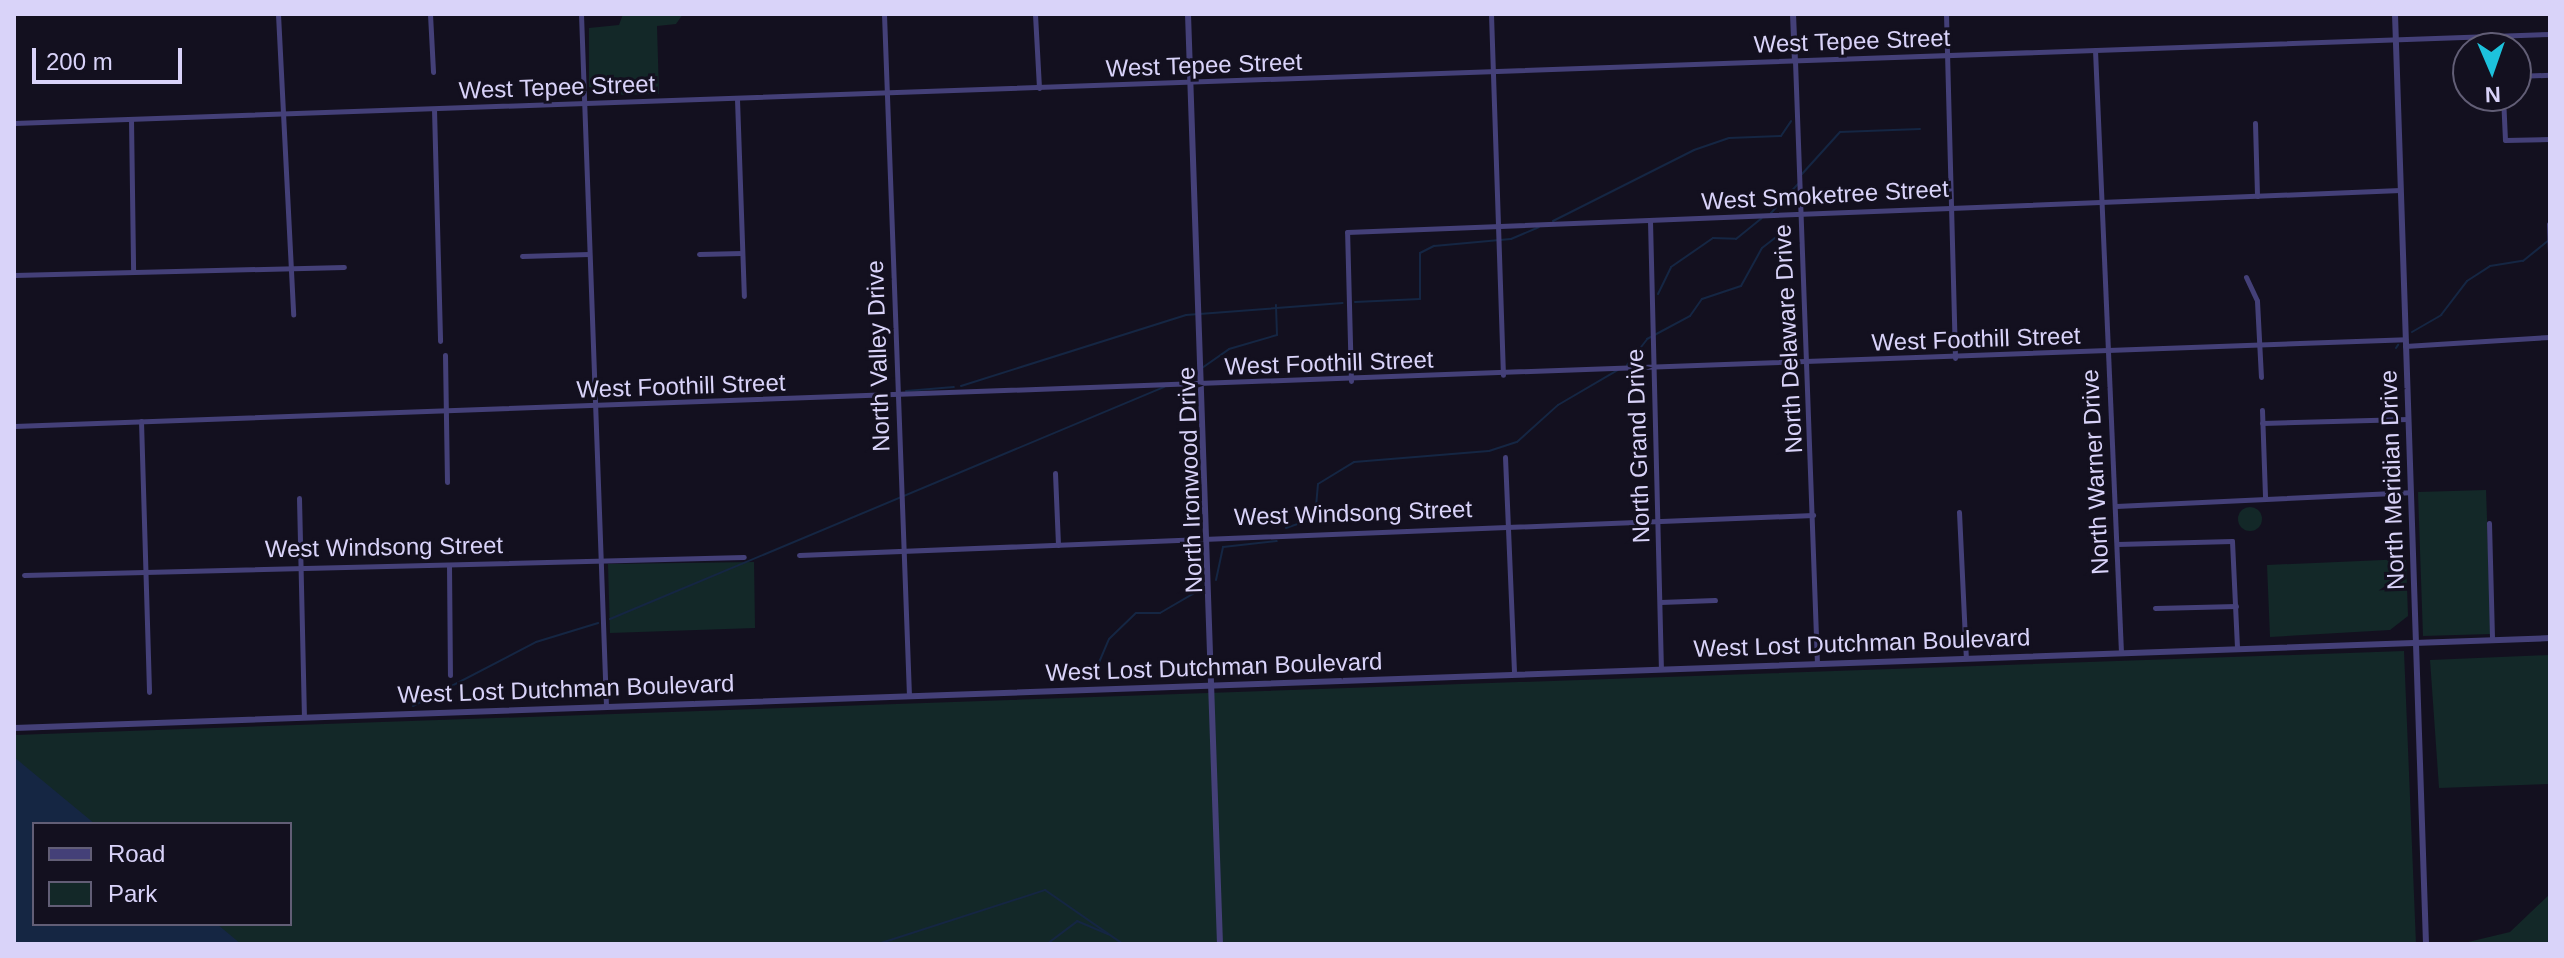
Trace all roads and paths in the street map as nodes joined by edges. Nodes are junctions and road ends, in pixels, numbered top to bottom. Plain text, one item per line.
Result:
1 (278, 14) edge
2 (430, 14) edge
3 (581, 14) edge
4 (884, 14) edge
5 (1035, 14) edge
6 (1188, 14) edge
7 (1491, 14) edge
8 (1793, 14) edge
9 (1946, 14) edge
10 (2395, 14) edge
11 (2550, 34) edge
12 (2396, 39) junction
13 (2095, 50) junction
14 (1948, 55) junction
15 (1795, 61) junction
16 (433, 72) dead end
17 (1494, 72) junction
18 (1190, 83) junction
19 (1039, 88) junction
20 (887, 94) junction
21 (737, 99) junction
22 (584, 104) junction
23 (434, 109) junction
24 (2504, 112) edge
25 (281, 114) junction
26 (131, 119) junction
27 (14, 123) edge
28 (2255, 123) dead end
29 (2550, 139) edge
30 (2400, 190) junction
31 (2257, 196) junction
32 (2100, 201) junction
33 (1952, 206) junction
34 (1800, 214) junction
35 (1650, 221) junction
36 (2549, 224) edge
37 (1497, 227) junction
38 (2550, 252) edge
39 (742, 253) junction
40 (589, 254) junction
41 (699, 254) dead end
42 (522, 256) dead end
43 (2550, 264) edge
44 (290, 265) junction
45 (344, 267) dead end
46 (134, 270) junction
47 (14, 275) edge
48 (2246, 277) dead end
49 (2550, 281) edge
50 (744, 296) dead end
51 (293, 315) dead end
52 (2550, 337) edge
53 (440, 341) dead end
54 (2405, 342) junction
55 (2259, 347) junction
56 (2106, 353) junction
57 (445, 355) dead end
58 (1955, 358) junction
59 (1806, 363) junction
60 (1653, 369) junction
61 (1503, 375) junction
62 (2261, 377) dead end
63 (1351, 381) junction
64 (1205, 386) junction
65 (898, 398) junction
66 (595, 406) junction
67 (2262, 410) dead end
68 (445, 411) junction
69 (2408, 419) junction
70 (141, 421) junction
71 (2262, 423) junction
72 (14, 426) edge
73 (1505, 457) dead end
74 (1055, 473) dead end
75 (447, 482) dead end
76 (2410, 492) junction
77 (299, 498) dead end
78 (2265, 498) junction
79 (2116, 506) junction
80 (1959, 512) dead end
81 (1813, 515) junction
82 (1660, 520) junction
83 (2489, 523) dead end
84 (1509, 525) junction
85 (1210, 538) junction
86 (2117, 544) junction
87 (1058, 545) junction
88 (903, 550) junction
89 (799, 555) dead end
90 (744, 557) dead end
91 (601, 560) junction
92 (449, 565) junction
93 (300, 567) junction
94 (147, 572) junction
95 (24, 575) dead end
96 (1715, 600) dead end
97 (1660, 602) junction
98 (2236, 606) junction
99 (2155, 608) dead end
100 (2550, 638) edge
101 (2492, 640) junction
102 (2415, 644) junction
103 (2237, 647) junction
104 (2121, 652) junction
105 (1966, 658) junction
106 (1817, 663) junction
107 (1661, 669) junction
108 (1514, 674) junction
109 (450, 675) dead end
110 (1211, 686) junction
111 (149, 692) dead end
112 (909, 696) junction
113 (606, 705) junction
114 (304, 715) junction
115 (14, 728) edge
116 (1220, 944) edge
117 (2426, 944) edge

1 - 25 street
2 - 16 street
3 - 22 street
4 - 20 street, North Valley Drive
5 - 19 street
6 - 18 street, North Ironwood Drive
7 - 17 street
8 - 15 street, North Delaware Drive
9 - 14 street
10 - 12 street, North Meridian Drive
11 - 12 street, West Tepee Street
12 - 13 street, West Tepee Street
12 - 30 street, North Meridian Drive
13 - 14 street, West Tepee Street
13 - 32 street, North Warner Drive
14 - 15 street, West Tepee Street
14 - 33 street
15 - 17 street, West Tepee Street
15 - 34 street, North Delaware Drive
17 - 18 street, West Tepee Street
17 - 37 street
18 - 19 street, West Tepee Street
18 - 64 street, North Ironwood Drive
19 - 20 street, West Tepee Street
20 - 21 street, West Tepee Street
20 - 65 street, North Valley Drive
21 - 22 street, West Tepee Street
21 - 39 street
22 - 23 street, West Tepee Street
22 - 40 street
23 - 25 street, West Tepee Street
23 - 53 street
24 - 29 street
25 - 26 street, West Tepee Street
25 - 44 street
26 - 27 street, West Tepee Street
26 - 46 street
28 - 31 street
30 - 31 street, West Smoketree Street
30 - 54 street, North Meridian Drive
31 - 32 street, West Smoketree Street
32 - 33 street, West Smoketree Street
32 - 56 street, North Warner Drive
33 - 34 street, West Smoketree Street
33 - 58 street
34 - 35 street, West Smoketree Street
34 - 59 street, North Delaware Drive
35 - 37 street, West Smoketree Street
35 - 60 street, North Grand Drive
36 - 38 street
37 - 61 street
37 - 63 street, West Smoketree Street
39 - 41 street
39 - 50 street
40 - 42 street
40 - 66 street
43 - 49 street
44 - 45 street
44 - 46 street
44 - 51 street
46 - 47 street
48 - 55 street
52 - 54 street, West Foothill Street
54 - 55 street, West Foothill Street
54 - 69 street, North Meridian Drive
55 - 56 street, West Foothill Street
55 - 62 street
56 - 58 street, West Foothill Street
56 - 79 street, North Warner Drive
57 - 68 street
58 - 59 street, West Foothill Street
59 - 60 street, West Foothill Street
59 - 81 street, North Delaware Drive
60 - 61 street, West Foothill Street
60 - 82 street, North Grand Drive
61 - 63 street, West Foothill Street
63 - 64 street, West Foothill Street
64 - 65 street, West Foothill Street
64 - 85 street, North Ironwood Drive
65 - 66 street, West Foothill Street
65 - 88 street, North Valley Drive
66 - 68 street, West Foothill Street
66 - 91 street
67 - 71 street
68 - 70 street, West Foothill Street
68 - 75 street
69 - 71 street
69 - 76 street, North Meridian Drive
70 - 72 street, West Foothill Street
70 - 94 street
71 - 78 street
73 - 84 street
74 - 87 street
76 - 78 street
76 - 102 street, North Meridian Drive
77 - 93 street
78 - 79 street
79 - 86 street, North Warner Drive
80 - 105 street
81 - 82 street, West Windsong Street
81 - 106 street, North Delaware Drive
82 - 84 street, West Windsong Street
82 - 97 street, North Grand Drive
83 - 101 street
84 - 85 street, West Windsong Street
84 - 108 street
85 - 87 street, West Windsong Street
85 - 110 street, North Ironwood Drive
86 - 98 street
86 - 104 street, North Warner Drive
87 - 88 street, West Windsong Street
88 - 89 street, West Windsong Street
88 - 112 street, North Valley Drive
90 - 91 street, West Windsong Street
91 - 92 street, West Windsong Street
91 - 113 street
92 - 93 street, West Windsong Street
92 - 109 street
93 - 94 street, West Windsong Street
93 - 114 street
94 - 95 street, West Windsong Street
94 - 111 street
96 - 97 street
97 - 107 street, North Grand Drive
98 - 99 street
98 - 103 street
100 - 101 street, West Lost Dutchman Boulevard
101 - 102 street, West Lost Dutchman Boulevard
102 - 103 street, West Lost Dutchman Boulevard
102 - 117 street, North Meridian Drive
103 - 104 street, West Lost Dutchman Boulevard
104 - 105 street, West Lost Dutchman Boulevard
105 - 106 street, West Lost Dutchman Boulevard
106 - 107 street, West Lost Dutchman Boulevard
107 - 108 street, West Lost Dutchman Boulevard
108 - 110 street, West Lost Dutchman Boulevard
110 - 112 street, West Lost Dutchman Boulevard
110 - 116 street, North Ironwood Drive
112 - 113 street, West Lost Dutchman Boulevard
113 - 114 street, West Lost Dutchman Boulevard
114 - 115 street, West Lost Dutchman Boulevard

